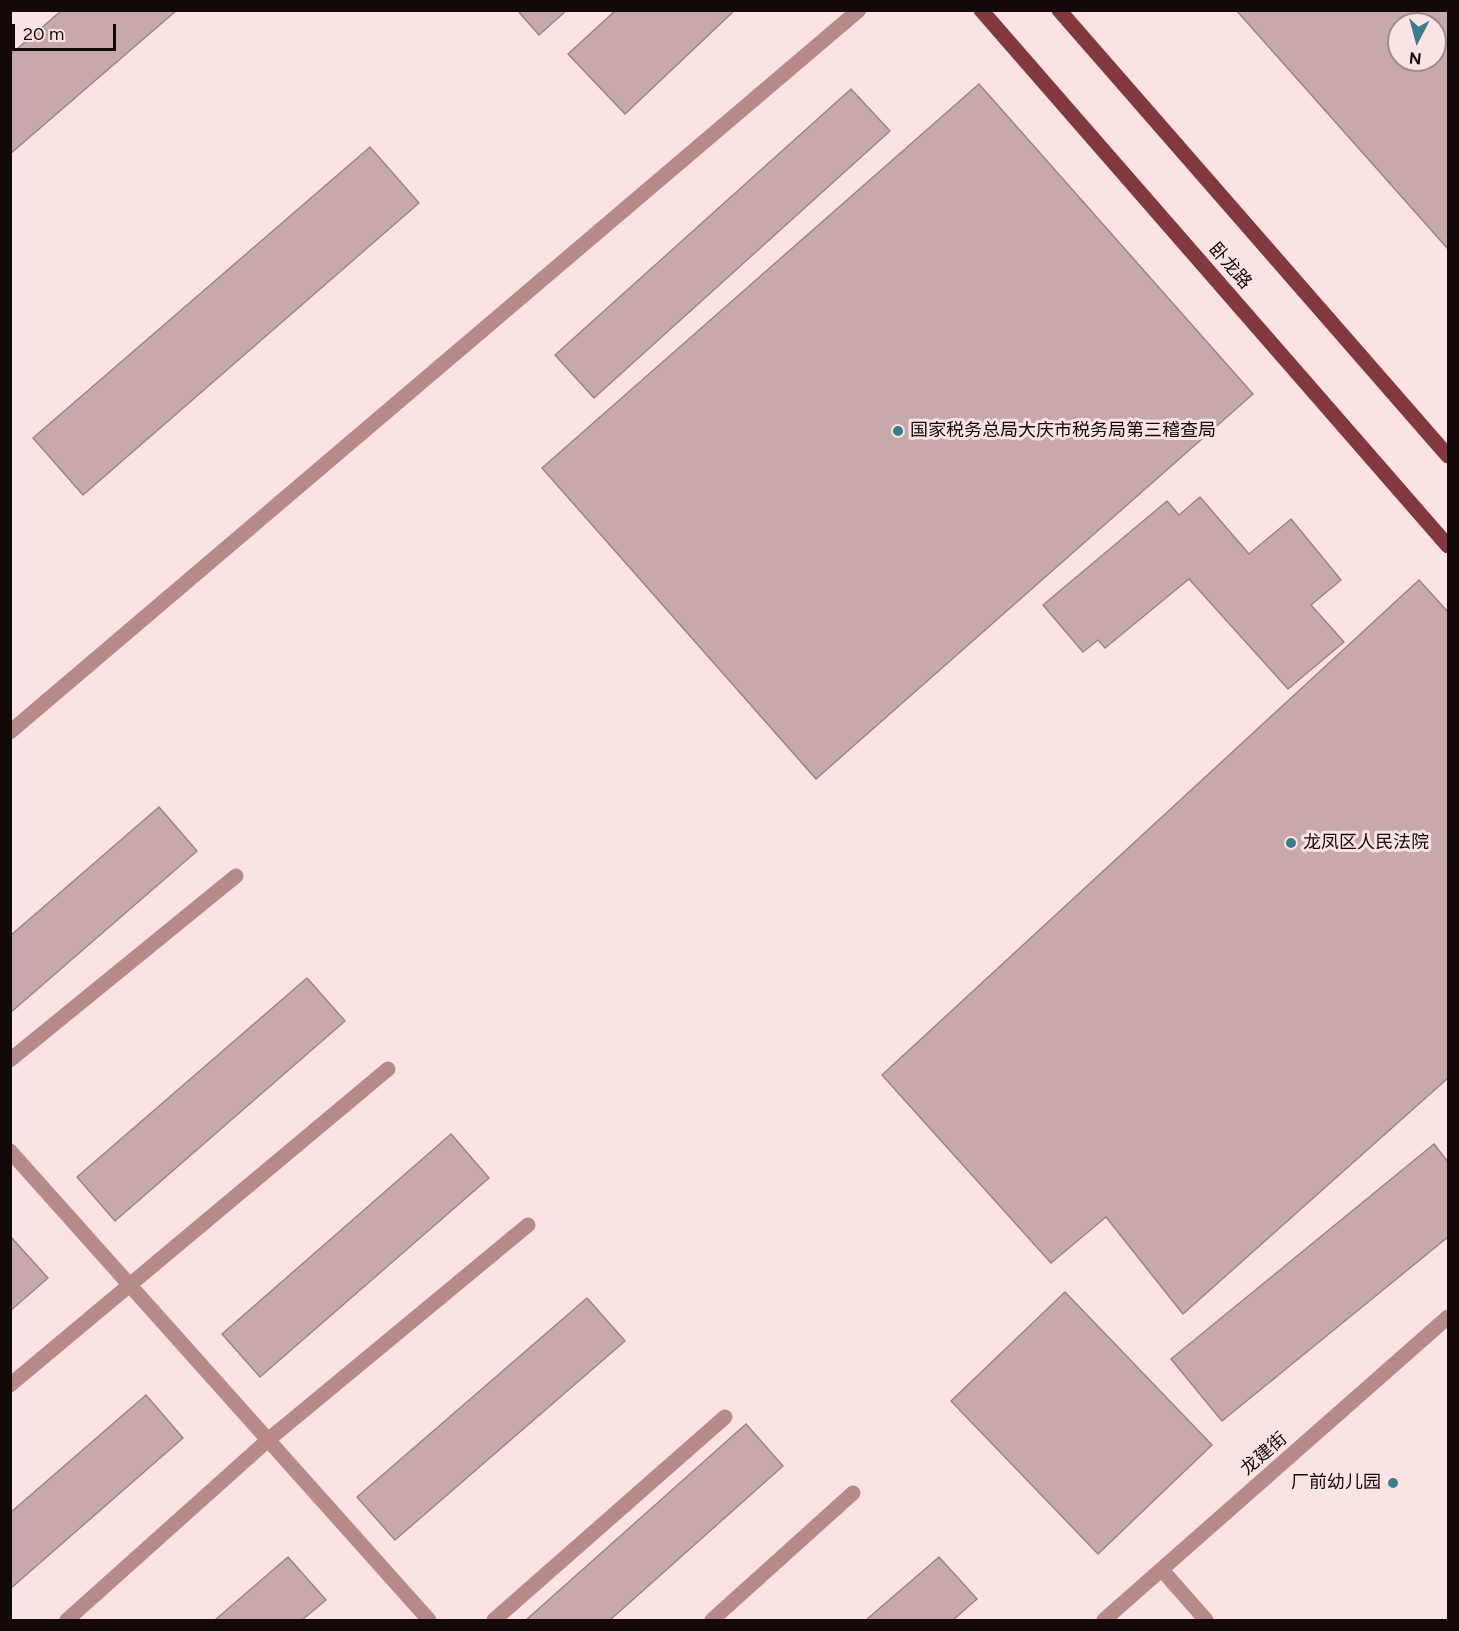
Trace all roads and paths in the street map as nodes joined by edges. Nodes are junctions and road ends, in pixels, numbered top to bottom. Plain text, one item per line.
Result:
1 (860, 10) edge
2 (981, 10) edge
3 (1059, 10) edge
4 (1449, 456) edge
5 (1449, 546) edge
6 (10, 732) edge
7 (236, 876) dead end
8 (10, 1060) edge
9 (388, 1069) dead end
10 (10, 1151) edge
11 (528, 1224) dead end
12 (130, 1285) junction
13 (1449, 1317) edge
14 (10, 1385) edge
15 (725, 1417) dead end
16 (268, 1440) junction
17 (853, 1493) dead end
18 (1162, 1570) junction
19 (67, 1620) edge
20 (429, 1620) edge
21 (494, 1620) edge
22 (712, 1620) edge
23 (1104, 1620) edge
24 (1206, 1620) edge

1 - 6 street
2 - 5 main road, 卧龙路
3 - 4 main road
7 - 8 street
9 - 12 street
10 - 12 street
11 - 16 street
12 - 14 street
12 - 16 street
13 - 18 street, 龙建街
15 - 21 street
16 - 19 street
16 - 20 street
17 - 22 street
18 - 23 street, 龙建街
18 - 24 street

